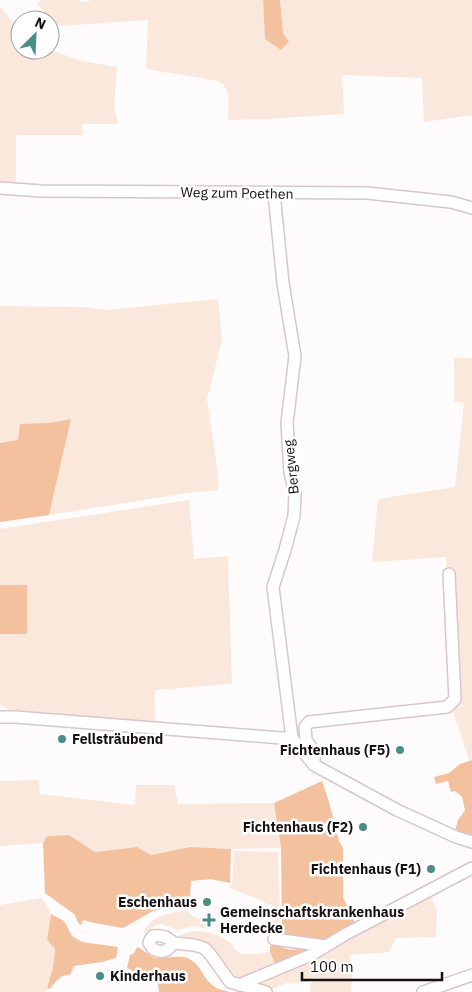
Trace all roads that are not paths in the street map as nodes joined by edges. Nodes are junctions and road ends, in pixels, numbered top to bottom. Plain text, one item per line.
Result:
1 (0, 188) edge
2 (274, 193) junction
3 (472, 208) edge
4 (449, 574) dead end
5 (2, 717) dead end
6 (292, 738) junction
7 (314, 765) junction
8 (472, 842) edge
9 (472, 868) edge
10 (274, 939) dead end
11 (173, 943) dead end
12 (326, 946) junction
13 (472, 975) edge
14 (239, 985) junction
15 (266, 992) edge
16 (423, 992) edge

1 - 2 street, Weg zum Poethen
2 - 3 street, Weg zum Poethen
2 - 6 street, Bergweg
4 - 7 street
5 - 6 street
6 - 7 street
7 - 8 street
9 - 12 street
10 - 12 street
11 - 14 street
12 - 14 street
13 - 16 street
14 - 15 street

